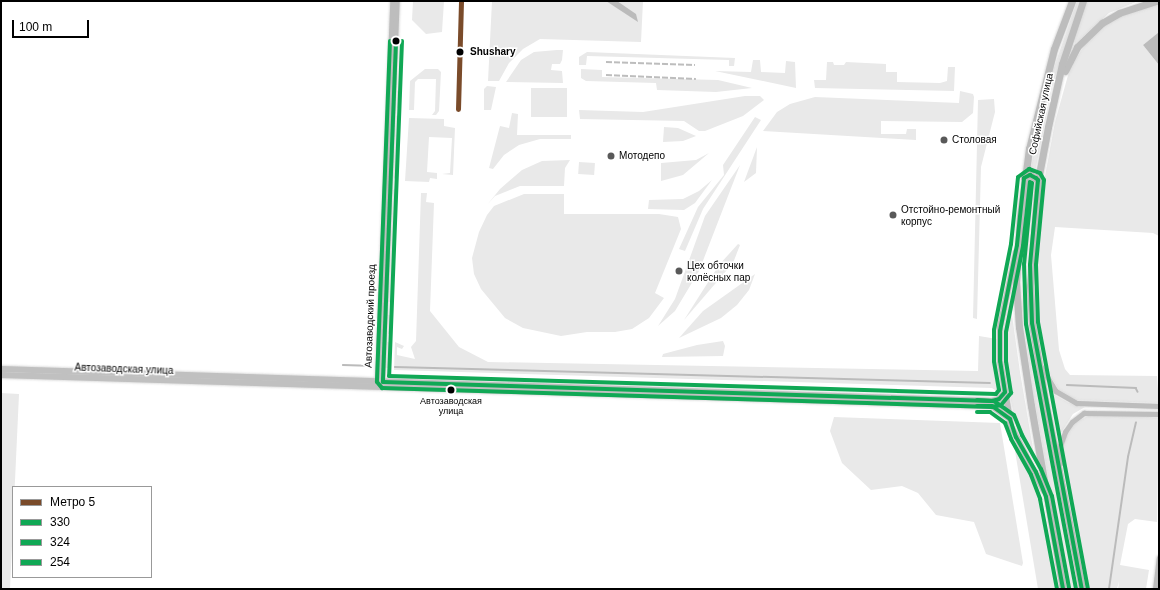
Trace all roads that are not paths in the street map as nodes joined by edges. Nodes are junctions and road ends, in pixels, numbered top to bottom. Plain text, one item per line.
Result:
1 (392, 1) edge
2 (397, 1) edge
3 (1072, 1) edge
4 (1083, 1) edge
5 (1157, 1) edge
6 (1054, 95) junction
7 (1024, 178) junction
8 (1038, 180) junction
9 (1017, 245) junction
10 (1038, 360) junction
11 (1, 369) edge
12 (1, 375) edge
13 (380, 384) junction
14 (1005, 392) junction
15 (1159, 406) edge
16 (1159, 414) edge
17 (1010, 418) junction
18 (1060, 472) junction
19 (1046, 497) junction
20 (1159, 558) edge
21 (1063, 589) edge
22 (1082, 589) edge
23 (1155, 589) edge

1 - 13 street, Автозаводский проезд
2 - 13 street, Автозаводский проезд
3 - 7 main road, Софийская улица
4 - 6 main road, Софийская улица
5 - 6 main road
6 - 8 main road, Софийская улица
7 - 8 main road
7 - 9 main road, Софийская улица
8 - 10 main road, Софийская улица
9 - 14 street
9 - 19 main road, Софийская улица
10 - 15 street
10 - 18 main road, Софийская улица
11 - 13 street, Автозаводская улица
12 - 13 street, Автозаводская улица
13 - 14 street, Автозаводская улица
13 - 17 street, Автозаводская улица
14 - 17 street
16 - 18 street
17 - 19 street
18 - 22 main road, Софийская улица
19 - 21 main road, Софийская улица
20 - 23 street

